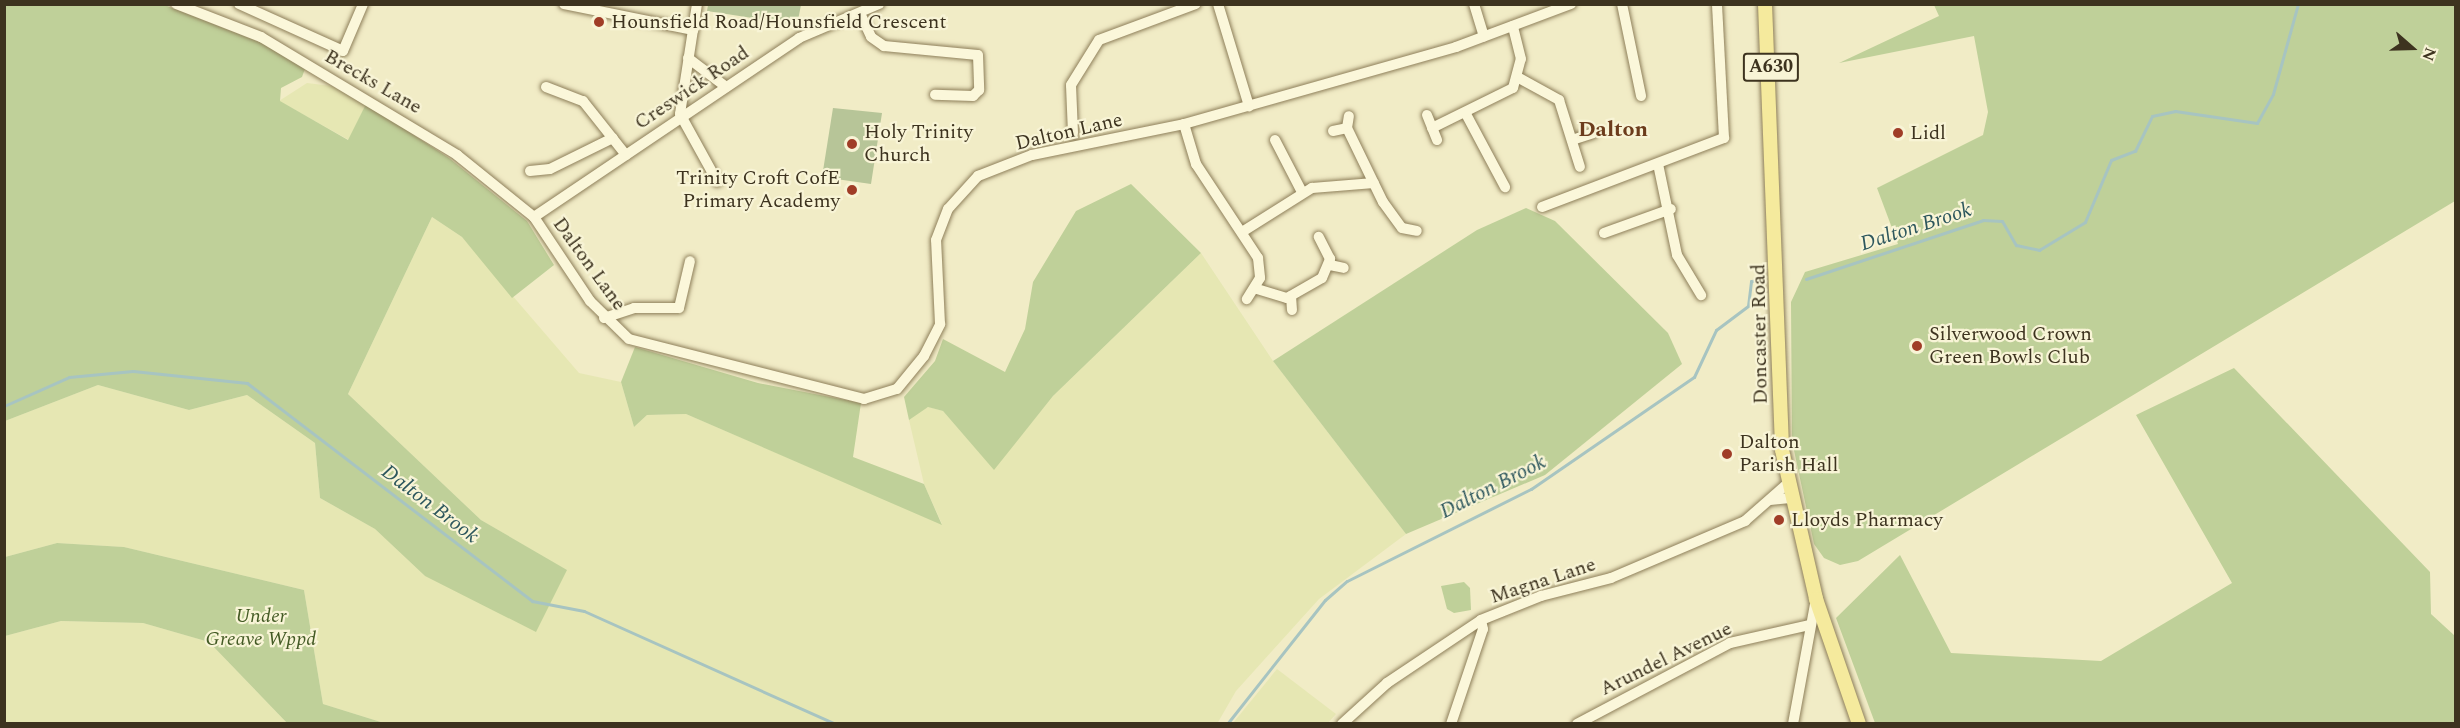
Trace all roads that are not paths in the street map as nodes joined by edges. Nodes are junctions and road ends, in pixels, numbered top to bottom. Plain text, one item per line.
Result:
1 (176, 4) edge
2 (239, 4) edge
3 (363, 4) edge
4 (564, 4) edge
5 (697, 4) edge
6 (1196, 4) edge
7 (1218, 4) edge
8 (1474, 4) edge
9 (1570, 4) edge
10 (1622, 4) edge
11 (1717, 4) edge
12 (1765, 4) edge
13 (878, 5) edge
14 (609, 9) edge
15 (860, 13) junction
16 (1513, 26) junction
17 (693, 30) junction
18 (1484, 37) junction
19 (688, 58) junction
20 (1519, 78) junction
21 (546, 87) dead end
22 (726, 87) junction
23 (935, 95) dead end
24 (1641, 96) dead end
25 (1250, 106) junction
26 (680, 114) junction
27 (1466, 114) junction
28 (1427, 115) dead end
29 (1349, 116) dead end
30 (1084, 123) dead end
31 (1184, 124) junction
32 (1347, 128) junction
33 (1432, 128) junction
34 (1333, 131) dead end
35 (1593, 133) dead end
36 (613, 138) junction
37 (1275, 140) dead end
38 (1437, 140) dead end
39 (1572, 140) junction
40 (626, 155) junction
41 (1658, 164) junction
42 (1580, 167) dead end
43 (530, 171) dead end
44 (717, 181) dead end
45 (1374, 183) junction
46 (1505, 187) dead end
47 (1302, 192) junction
48 (1542, 207) dead end
49 (1671, 209) junction
50 (534, 218) junction
51 (1417, 231) dead end
52 (1242, 232) junction
53 (1604, 232) dead end
54 (1319, 237) dead end
55 (690, 261) dead end
56 (1330, 265) junction
57 (1344, 268) dead end
58 (1257, 289) junction
59 (1694, 293) dead end
60 (1291, 296) junction
61 (1247, 299) dead end
62 (1292, 310) dead end
63 (604, 318) junction
64 (1788, 491) junction
65 (1815, 599) junction
66 (1481, 620) junction
67 (1809, 625) junction
68 (1342, 723) edge
69 (1451, 723) edge
70 (1576, 723) edge
71 (1793, 723) edge
72 (1859, 723) edge

1 - 50 street, Brecks Lane
2 - 3 street, Brecks Lane
4 - 14 street
5 - 17 street
6 - 30 street
7 - 25 street
8 - 18 street
9 - 16 street, Dalton Lane
10 - 24 street
11 - 41 street
12 - 64 main road, Doncaster Road / A630
13 - 15 street, Creswick Road
14 - 17 street
15 - 22 street, Creswick Road
15 - 23 street
16 - 18 street, Dalton Lane
16 - 20 street
17 - 19 street
18 - 25 street, Dalton Lane
19 - 22 street
19 - 26 street
20 - 27 street
20 - 39 street
21 - 36 street
22 - 26 street, Creswick Road
25 - 31 street, Dalton Lane
26 - 40 street, Creswick Road
26 - 44 street
27 - 33 street
27 - 46 street
28 - 33 street
29 - 32 street
31 - 52 street
31 - 63 street, Dalton Lane
32 - 34 street
32 - 45 street
33 - 38 street
35 - 39 street
36 - 40 street
36 - 43 street
37 - 47 street
39 - 42 street
40 - 50 street, Creswick Road
41 - 48 street
41 - 49 street
45 - 47 street
45 - 51 street
47 - 52 street
49 - 53 street
49 - 59 street
50 - 63 street, Dalton Lane
52 - 58 street
54 - 56 street
55 - 63 street
56 - 57 street
56 - 60 street
58 - 60 street
58 - 61 street
60 - 62 street
64 - 65 main road, Doncaster Road / A630
64 - 66 street, Magna Lane
65 - 67 street
65 - 72 main road, Doncaster Road / A630
66 - 68 street, Magna Lane
66 - 69 street
67 - 70 street, Arundel Avenue
67 - 71 street

